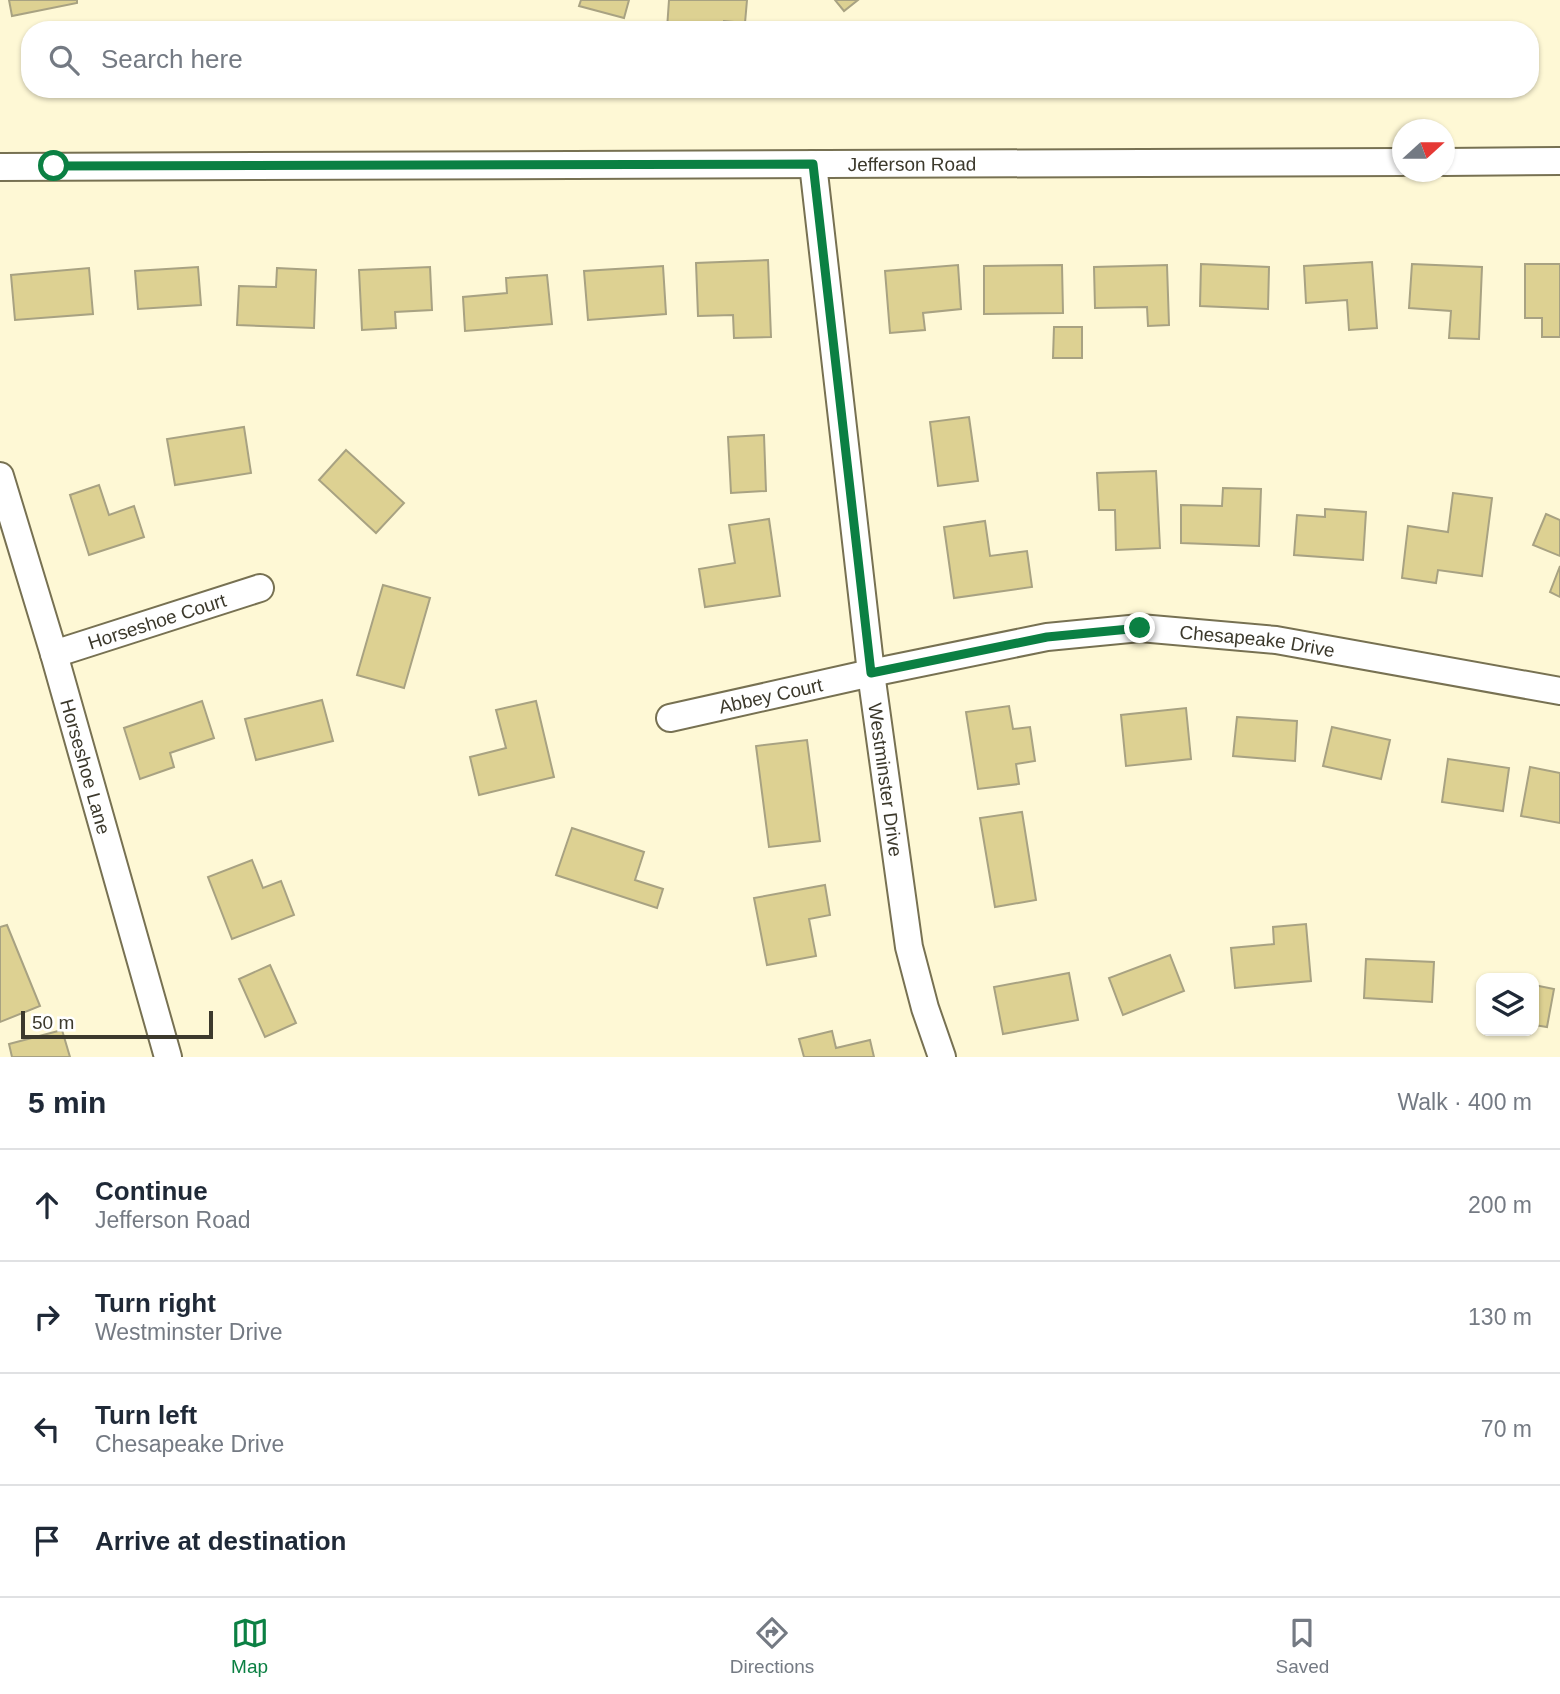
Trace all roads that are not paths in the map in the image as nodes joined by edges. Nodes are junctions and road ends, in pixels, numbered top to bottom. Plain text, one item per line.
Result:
1 (1560, 161) edge
2 (1392, 162) edge
3 (1455, 162) edge
4 (813, 164) junction
5 (0, 167) edge
6 (0, 476) edge
7 (260, 587) dead end
8 (54, 654) junction
9 (871, 673) junction
10 (1560, 691) edge
11 (670, 718) dead end
12 (168, 1057) edge
13 (943, 1057) edge

1 - 3 street
2 - 4 street, Jefferson Road
4 - 5 street, Jefferson Road
4 - 9 street, Westminster Drive
6 - 8 street, Horseshoe Lane
7 - 8 street, Horseshoe Court
8 - 12 street, Horseshoe Lane
9 - 10 street, Chesapeake Drive
9 - 11 street, Abbey Court
9 - 13 street, Westminster Drive

